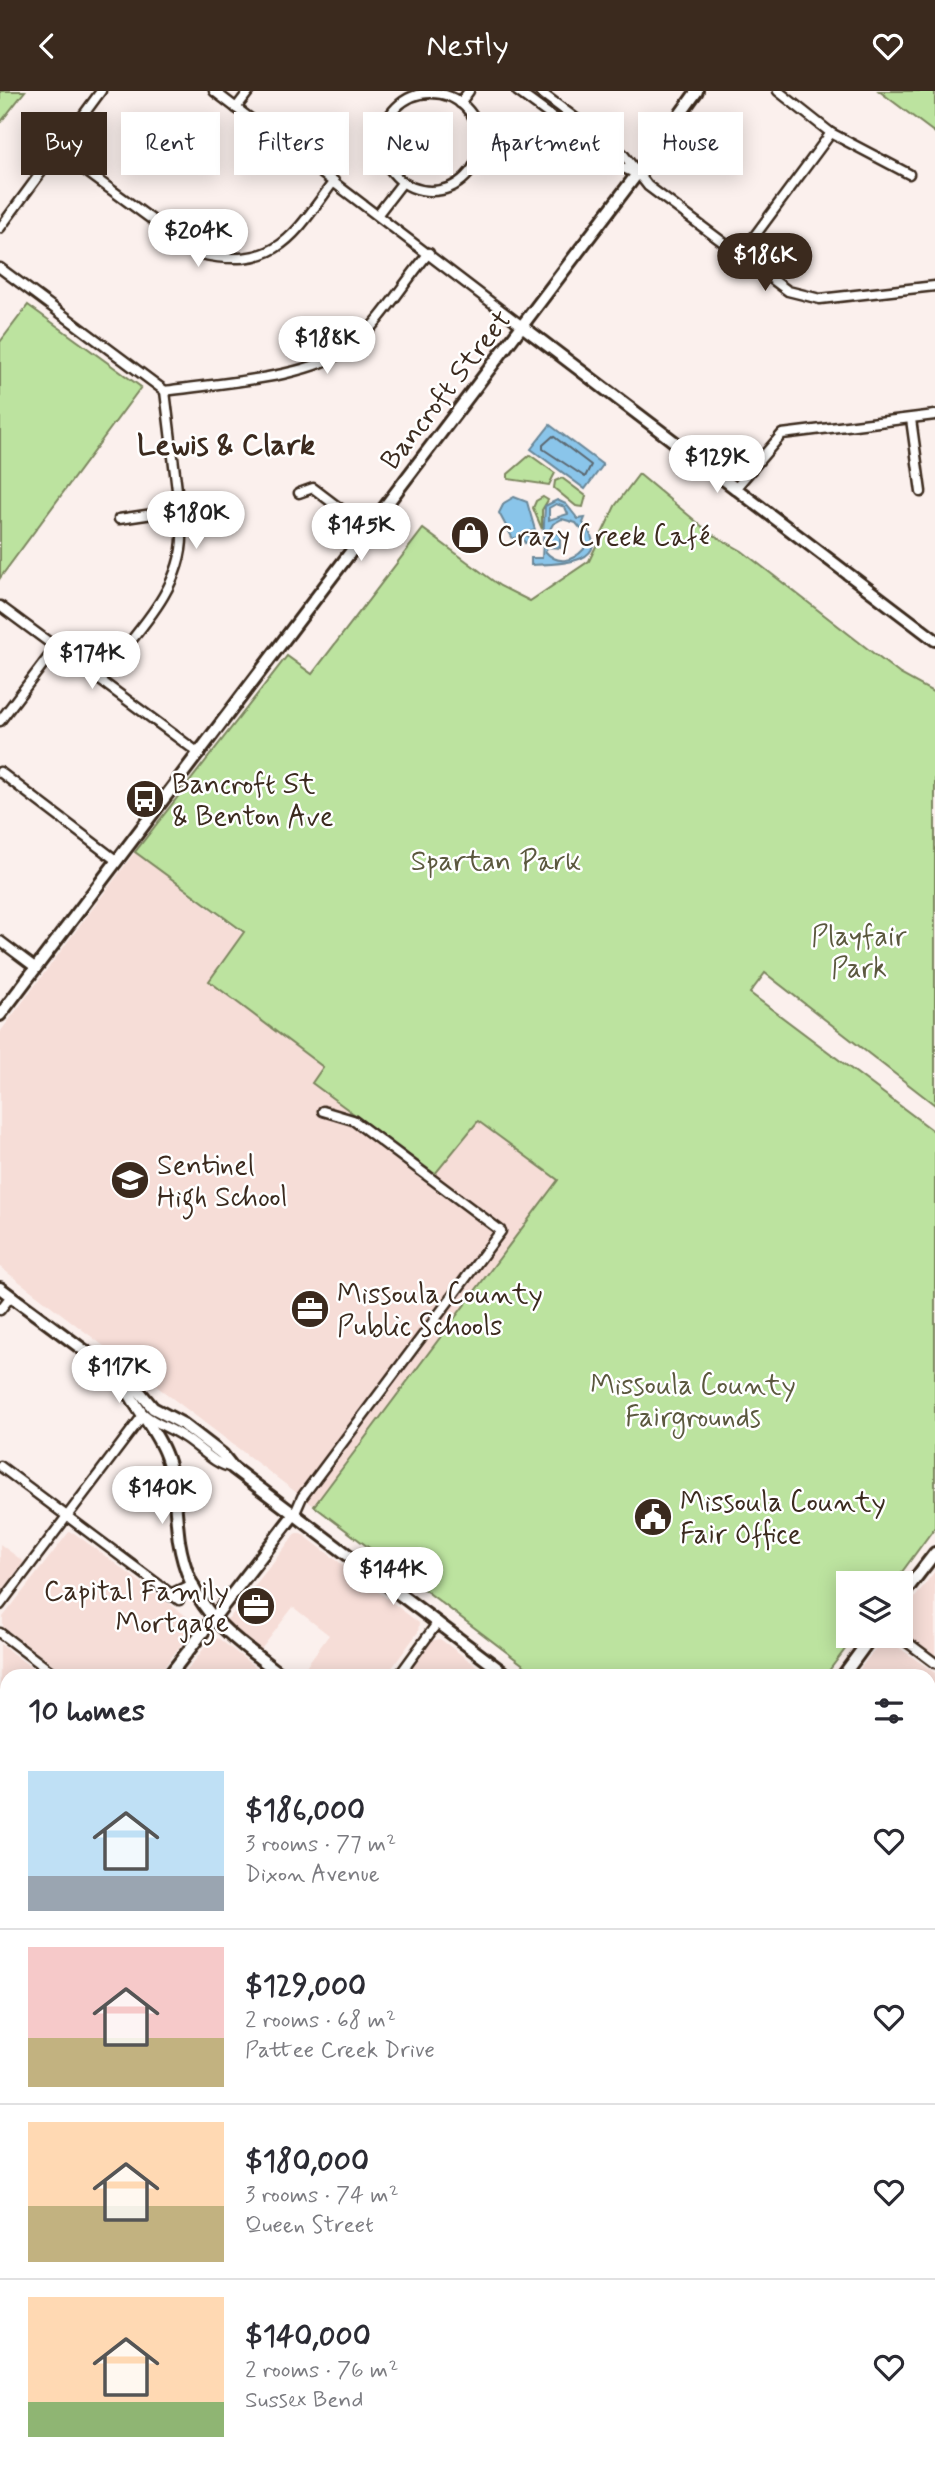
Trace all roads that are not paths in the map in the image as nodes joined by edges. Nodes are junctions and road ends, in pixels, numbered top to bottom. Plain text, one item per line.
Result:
1 (101, 91) edge
2 (214, 91) edge
3 (249, 91) edge
4 (469, 91) edge
5 (517, 91) edge
6 (539, 91) edge
7 (697, 91) edge
8 (778, 91) edge
9 (460, 103) junction
10 (236, 108) junction
11 (85, 112) edge
12 (682, 112) edge
13 (831, 133) junction
14 (638, 174) junction
15 (909, 174) dead end
16 (39, 175) edge
17 (91, 175) edge
18 (639, 175) edge
19 (334, 181) junction
20 (402, 183) junction
21 (378, 214) junction
22 (0, 228) edge
23 (429, 253) junction
24 (739, 257) junction
25 (0, 268) edge
26 (935, 286) edge
27 (522, 326) junction
28 (165, 391) junction
29 (935, 415) edge
30 (911, 419) junction
31 (735, 489) junction
32 (921, 492) dead end
33 (299, 493) dead end
34 (180, 510) junction
35 (120, 519) dead end
36 (366, 529) junction
37 (0, 606) edge
38 (933, 639) edge
39 (56, 647) junction
40 (100, 679) junction
41 (0, 721) edge
42 (200, 754) junction
43 (0, 772) edge
44 (117, 861) junction
45 (0, 941) edge
46 (36, 968) junction
47 (0, 1015) edge
48 (323, 1111) dead end
49 (0, 1288) edge
50 (11, 1296) junction
51 (0, 1310) edge
52 (123, 1381) junction
53 (144, 1414) junction
54 (0, 1466) edge
55 (233, 1468) junction
56 (295, 1513) junction
57 (67, 1516) junction
58 (935, 1553) edge
59 (913, 1581) edge
60 (194, 1585) junction
61 (175, 1597) joint
62 (0, 1605) edge
63 (212, 1619) junction
64 (438, 1622) junction
65 (0, 1633) edge
66 (913, 1646) edge
67 (863, 1648) edge
68 (935, 1663) edge
69 (47, 1669) edge
70 (174, 1669) edge
71 (274, 1669) edge
72 (404, 1669) edge
73 (499, 1669) edge
74 (848, 1669) edge

1 - 11 street
2 - 10 street
3 - 10 street
4 - 9 street
5 - 14 street
6 - 14 street
7 - 12 street, Bancroft Street
8 - 13 street
9 - 20 street
9 - 20 street
10 - 19 street
13 - 15 street
13 - 24 street
14 - 27 street, Bancroft Street
16 - 22 street
17 - 19 street
18 - 24 street
19 - 21 street
20 - 21 street
21 - 23 street
23 - 27 street
23 - 28 street
24 - 26 street
25 - 28 street
27 - 31 street
27 - 36 street, Bancroft Street
28 - 34 street
29 - 30 street
30 - 31 street
30 - 32 street
31 - 38 street
33 - 36 street
34 - 35 street
34 - 40 street
36 - 42 street, Bancroft Street
37 - 39 street
39 - 40 street
39 - 41 street
40 - 42 street
42 - 44 street, Bancroft Street
43 - 44 street
44 - 46 street, Bancroft Street
45 - 46 street
46 - 47 street, Bancroft Street
48 - 56 street
49 - 50 street
50 - 51 street
50 - 52 street
52 - 53 street
52 - 55 street
53 - 55 street
53 - 57 street
53 - 60 street
54 - 57 street
55 - 56 street
56 - 63 street
56 - 64 street
57 - 61 street
57 - 62 street
58 - 59 street
60 - 61 street
60 - 63 street
63 - 70 street
63 - 71 street
64 - 72 street
64 - 73 street
65 - 69 street
66 - 68 street
67 - 74 street

